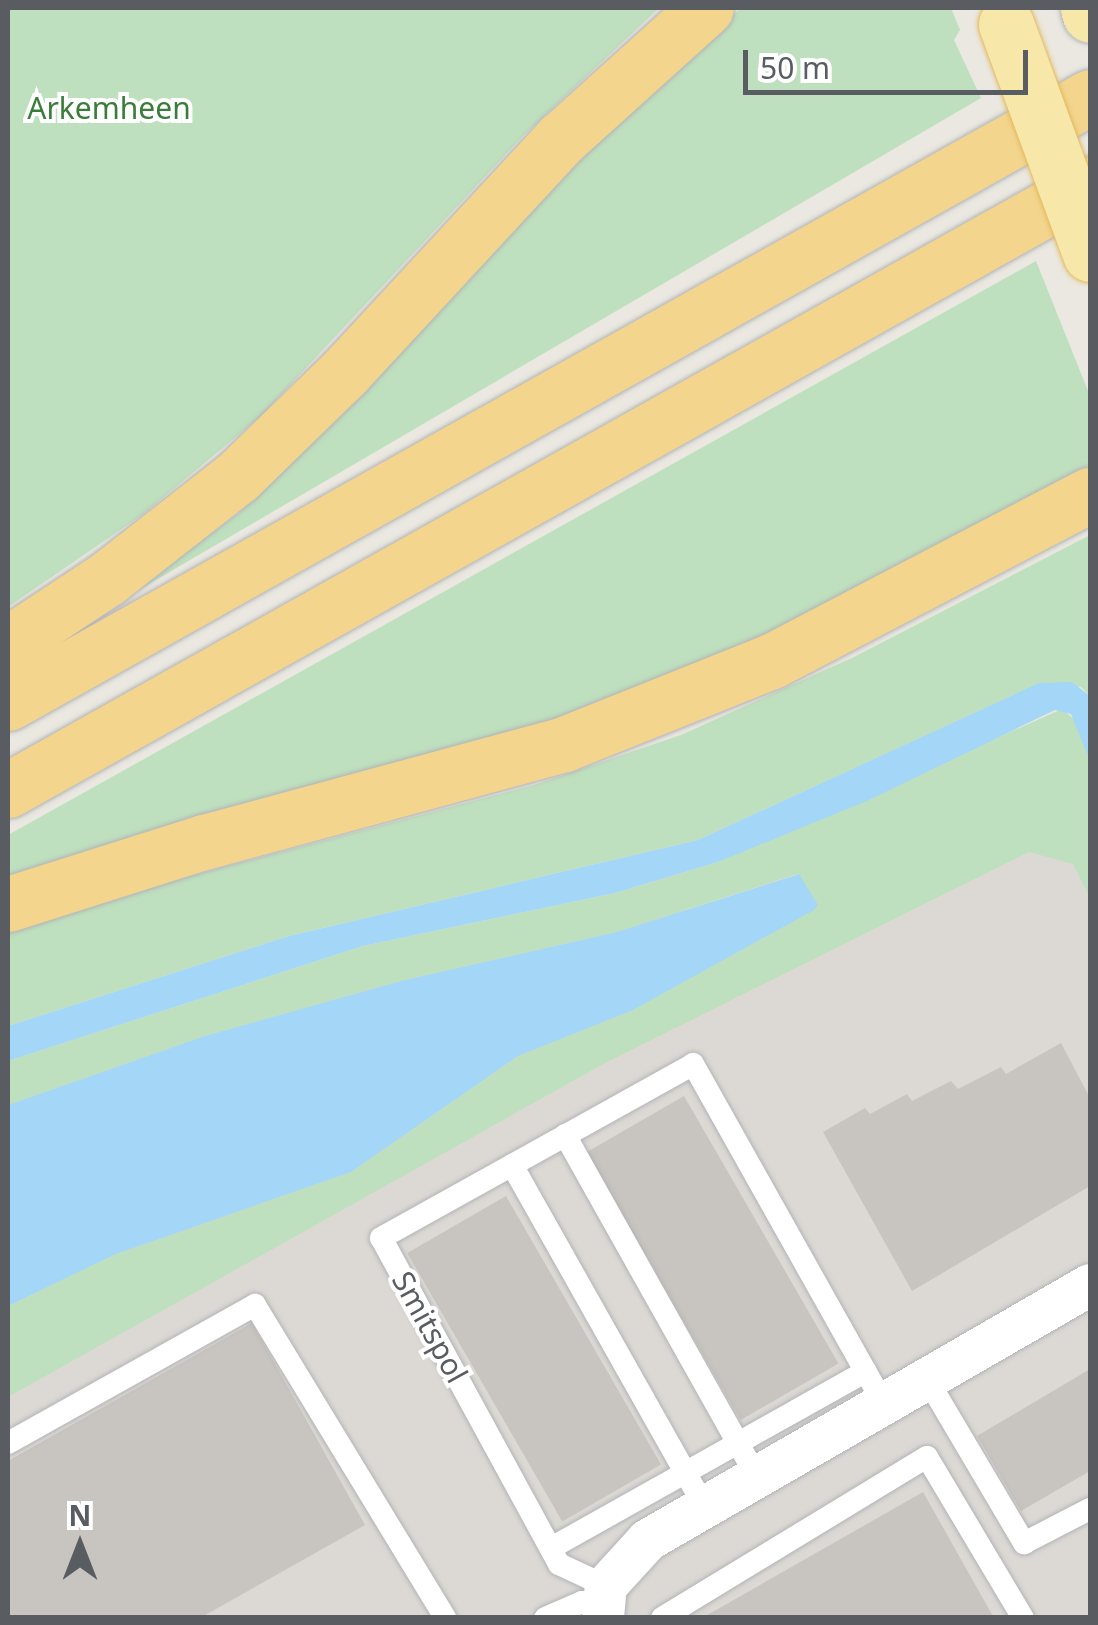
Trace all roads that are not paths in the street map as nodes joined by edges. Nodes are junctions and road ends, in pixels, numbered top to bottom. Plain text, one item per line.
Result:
1 (706, 8) edge
2 (1088, 8) edge
3 (1090, 15) edge
4 (1003, 16) edge
5 (1090, 97) edge
6 (1090, 184) edge
7 (1090, 254) edge
8 (1090, 495) edge
9 (1090, 521) edge
10 (1036, 524) junction
11 (8, 644) edge
12 (8, 703) edge
13 (8, 790) edge
14 (8, 904) edge
15 (565, 1136) junction
16 (512, 1164) junction
17 (1090, 1285) edge
18 (927, 1379) junction
19 (875, 1388) junction
20 (8, 1443) edge
21 (747, 1460) junction
22 (695, 1490) junction
23 (1090, 1509) edge
24 (550, 1548) junction
25 (603, 1602) edge
26 (446, 1618) edge
27 (545, 1618) edge
28 (662, 1618) edge
29 (1023, 1618) edge

1 - 11 highway
2 - 3 main road
4 - 7 main road, bridge
5 - 12 highway
6 - 13 highway
8 - 10 highway
9 - 10 highway
10 - 14 highway
15 - 16 lane, Smitspol
15 - 19 lane, Smitspol
15 - 21 lane
16 - 22 lane
16 - 24 lane, Smitspol
17 - 18 street
18 - 19 street
18 - 23 lane
19 - 21 street
20 - 26 lane
21 - 22 street
22 - 24 lane
22 - 25 street
24 - 25 lane, Smitspol
25 - 27 lane
28 - 29 lane

